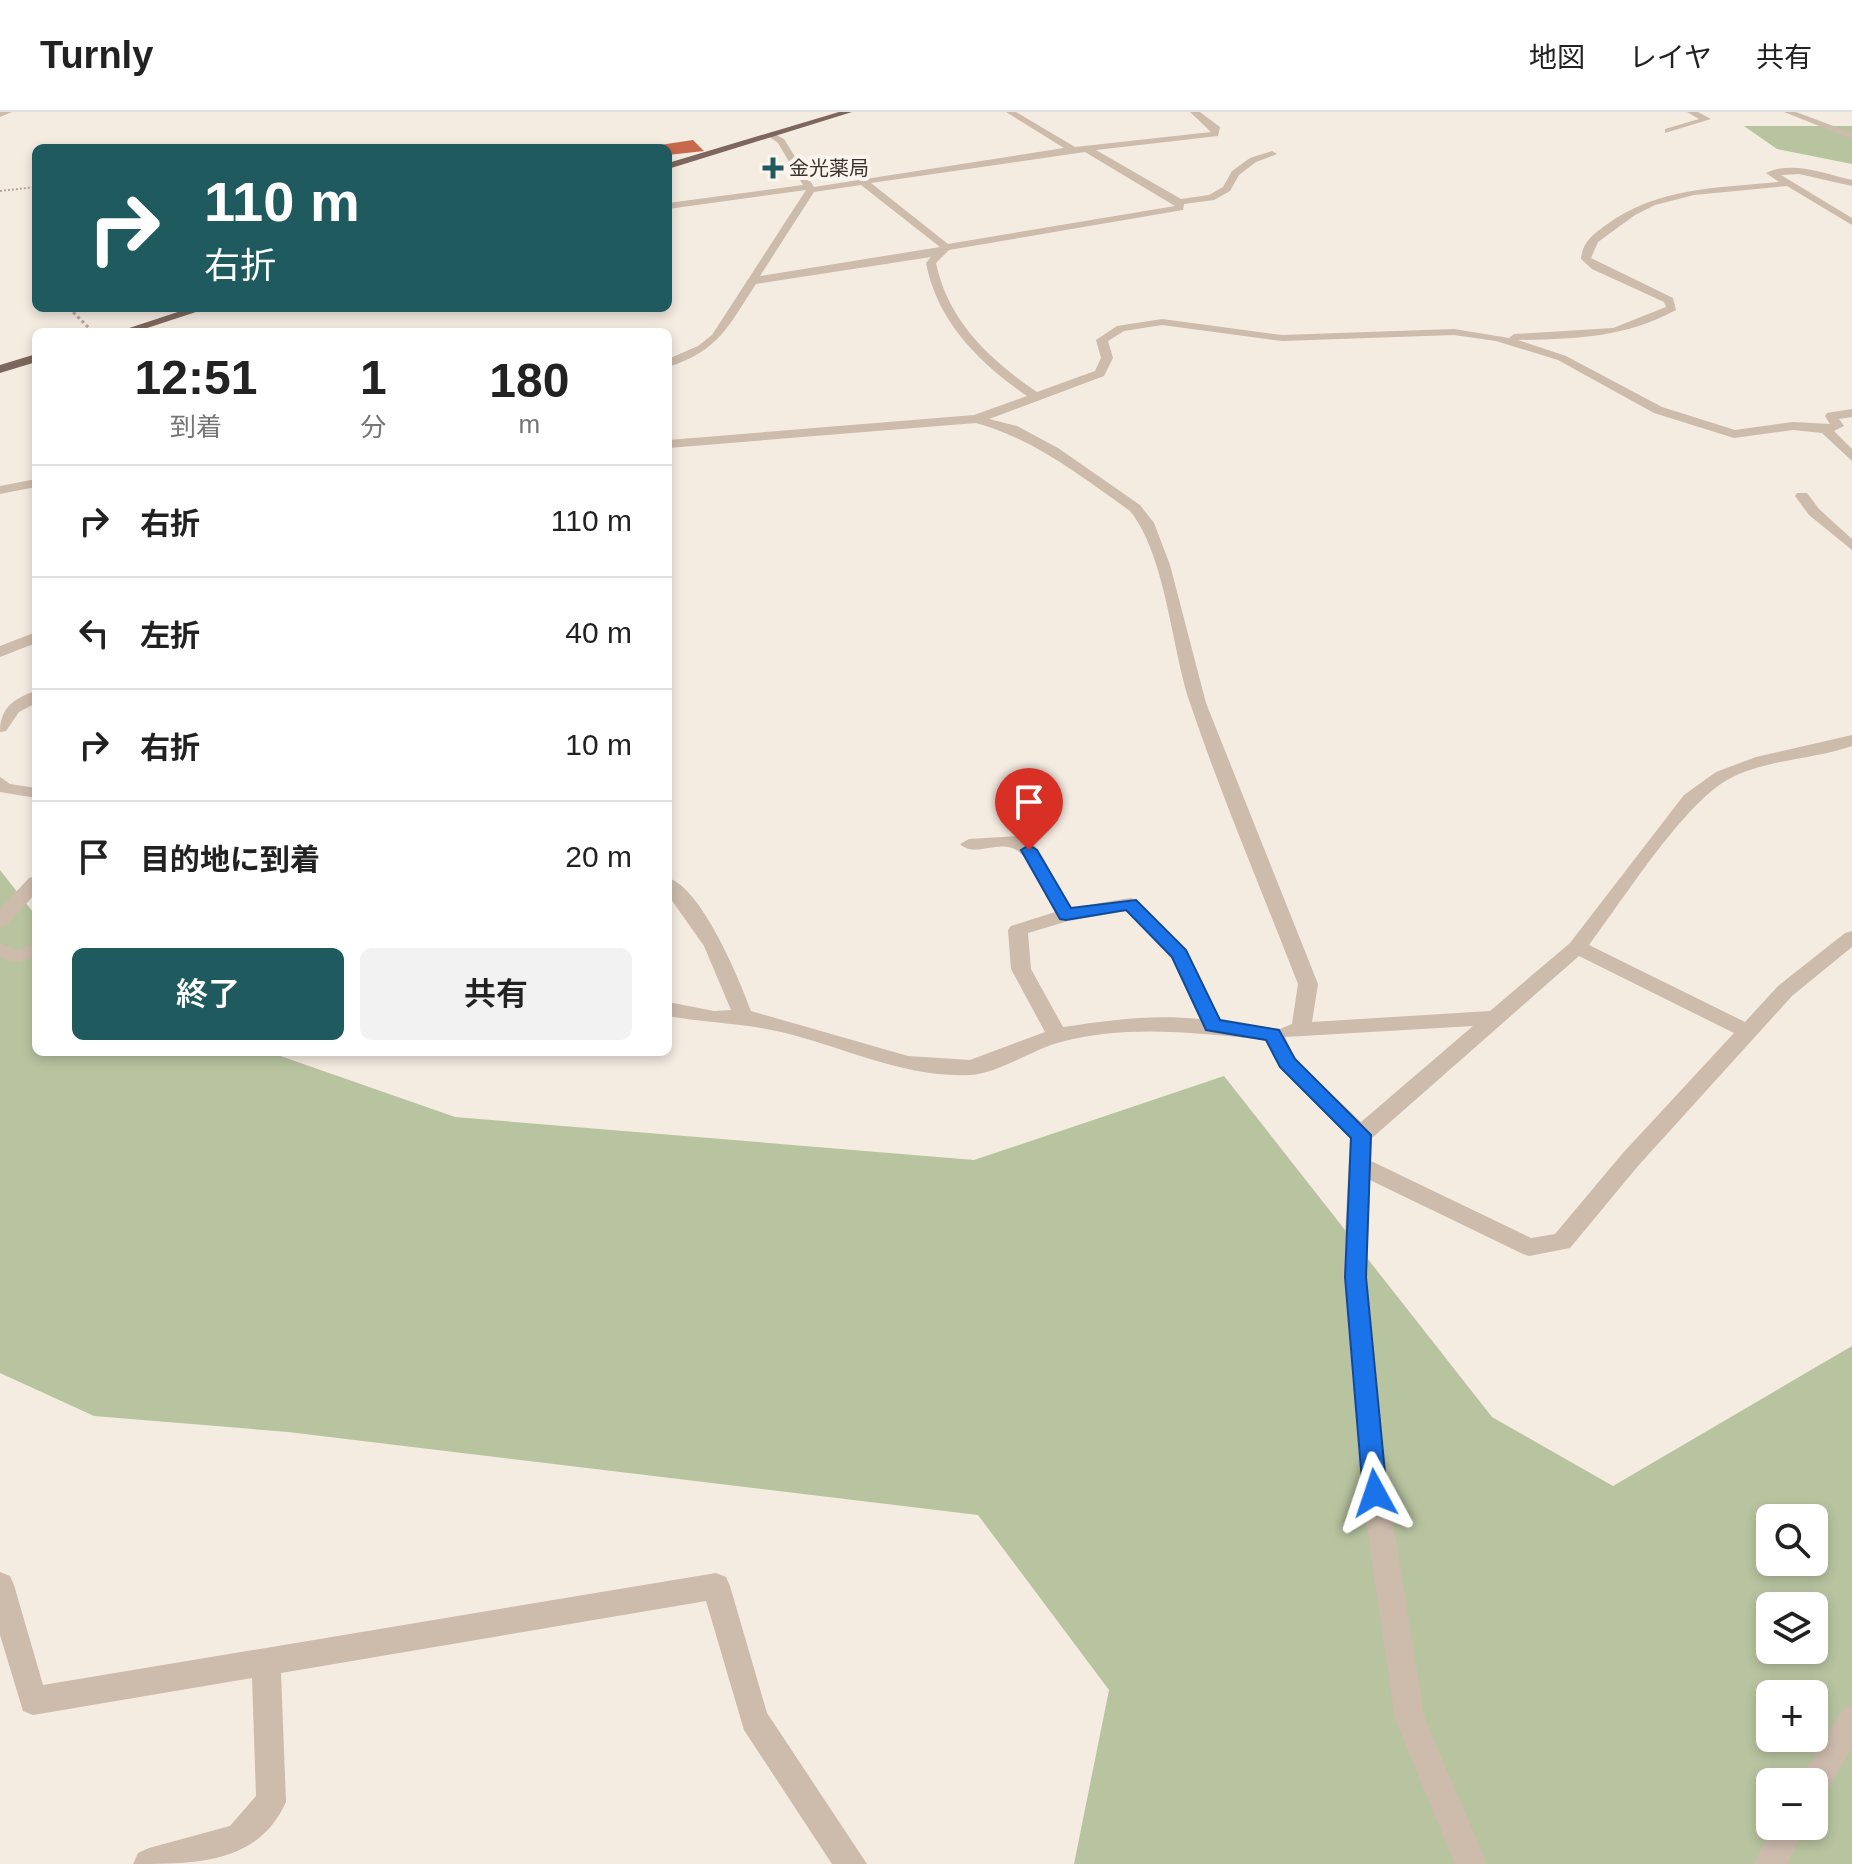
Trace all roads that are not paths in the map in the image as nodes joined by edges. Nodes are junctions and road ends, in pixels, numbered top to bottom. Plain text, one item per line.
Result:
1 (8, 112) edge
2 (848, 112) edge
3 (1010, 112) edge
4 (1194, 112) edge
5 (1691, 112) edge
6 (1788, 112) edge
7 (0, 114) edge
8 (1668, 131) dead end
9 (771, 135) junction
10 (1852, 136) edge
11 (1087, 149) junction
12 (1073, 150) junction
13 (1272, 154) dead end
14 (672, 165) edge
15 (863, 182) junction
16 (1852, 183) edge
17 (1785, 184) junction
18 (810, 188) junction
19 (1179, 202) junction
20 (672, 205) edge
21 (1852, 222) edge
22 (943, 250) junction
23 (752, 281) junction
24 (189, 312) edge
25 (136, 328) edge
26 (1498, 338) junction
27 (32, 359) edge
28 (672, 361) edge
29 (0, 369) edge
30 (1035, 396) junction
31 (1852, 413) edge
32 (976, 419) junction
33 (1826, 430) junction
34 (672, 444) edge
35 (1852, 457) edge
36 (32, 484) edge
37 (0, 490) edge
38 (1802, 496) dead end
39 (1852, 546) edge
40 (32, 639) edge
41 (0, 652) edge
42 (32, 698) edge
43 (0, 727) edge
44 (1852, 740) edge
45 (0, 782) edge
46 (32, 792) edge
47 (969, 844) dead end
48 (32, 886) edge
49 (672, 888) edge
50 (1066, 915) junction
51 (0, 921) edge
52 (1852, 937) edge
53 (1577, 947) junction
54 (0, 949) edge
55 (32, 951) edge
56 (672, 1010) edge
57 (743, 1016) junction
58 (1495, 1018) junction
59 (1213, 1025) junction
60 (1301, 1029) junction
61 (1749, 1032) junction
62 (1273, 1034) junction
63 (1057, 1035) junction
64 (1361, 1135) junction
65 (1359, 1165) junction
66 (0, 1585) edge
67 (266, 1662) junction
68 (1852, 1720) edge
69 (1823, 1768) edge
70 (1783, 1840) edge
71 (149, 1864) edge
72 (851, 1864) edge
73 (1471, 1864) edge
74 (1770, 1864) edge

1 - 7 street
2 - 9 main road
3 - 12 street
4 - 11 street
5 - 8 street
6 - 10 street
9 - 14 main road
9 - 18 street
11 - 12 street
11 - 19 street
12 - 15 street
13 - 19 street
15 - 18 street
15 - 22 street
16 - 17 street
17 - 21 street
17 - 26 street
18 - 20 street
18 - 23 street
19 - 22 street
22 - 23 street
22 - 30 street
23 - 28 street
24 - 25 main road
26 - 30 street
26 - 33 street
27 - 29 main road
30 - 32 street
31 - 33 street
32 - 34 street
32 - 60 street
33 - 35 street
36 - 37 street
38 - 39 street
40 - 41 street
42 - 43 street
44 - 53 street
45 - 46 street
47 - 50 street
48 - 51 street
49 - 57 street
50 - 59 street
50 - 63 street
52 - 61 street
53 - 58 street
53 - 61 street
54 - 55 street
56 - 57 street
57 - 63 street
58 - 60 street
58 - 64 street
59 - 62 street
59 - 63 street
60 - 62 street
61 - 65 street
62 - 64 street
64 - 65 street
65 - 73 street
66 - 67 street
67 - 71 street
67 - 72 street
68 - 69 street
70 - 74 street

